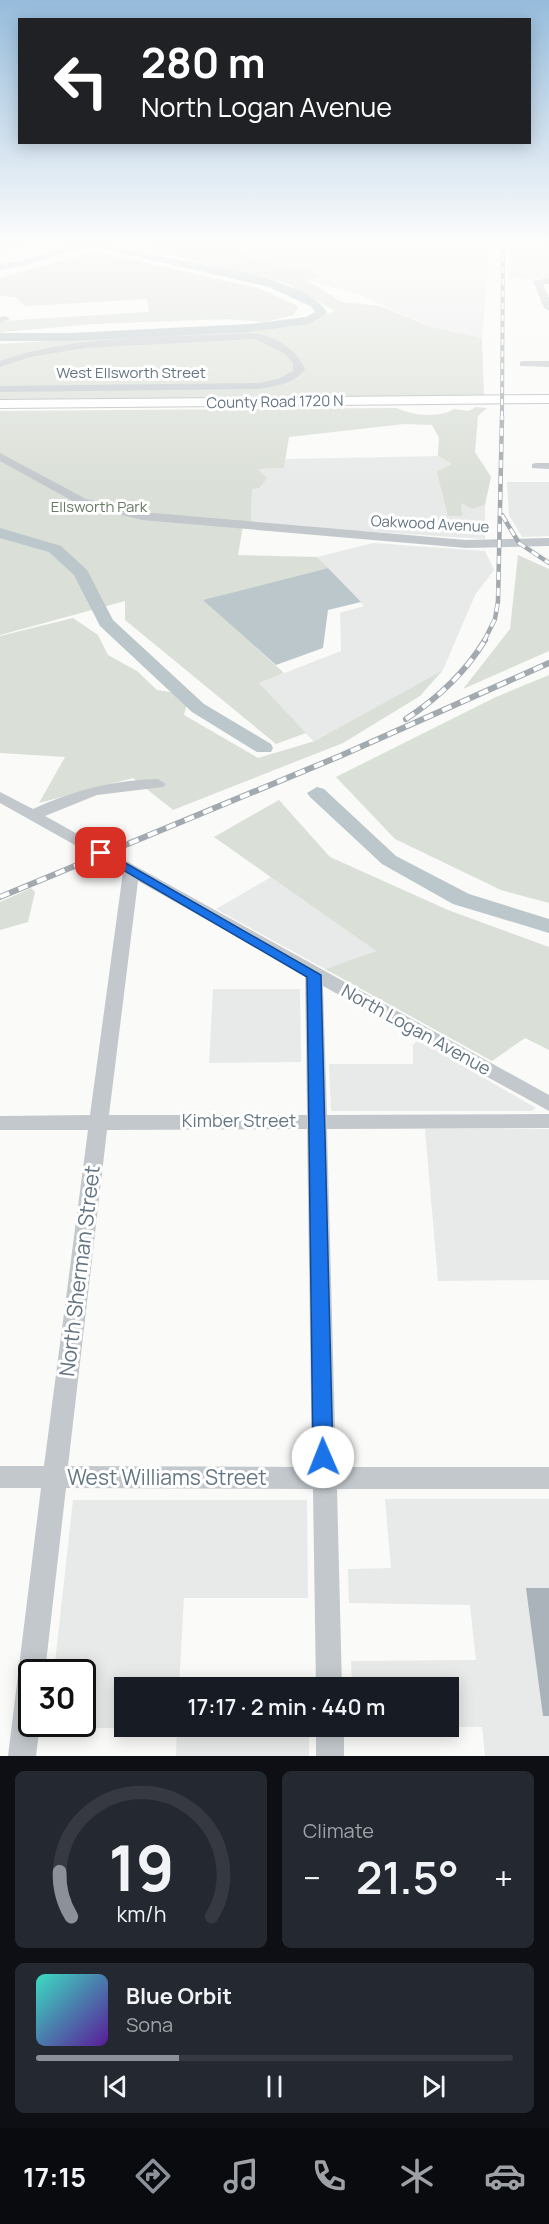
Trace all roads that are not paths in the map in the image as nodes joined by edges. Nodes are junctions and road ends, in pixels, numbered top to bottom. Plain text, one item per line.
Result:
1 (0, 364) edge
2 (523, 364) dead end
3 (549, 364) edge
4 (0, 389) edge
5 (549, 401) edge
6 (0, 406) edge
7 (0, 456) edge
8 (536, 466) dead end
9 (549, 466) edge
10 (549, 542) edge
11 (158, 784) dead end
12 (0, 797) edge
13 (33, 815) junction
14 (130, 871) junction
15 (314, 975) junction
16 (549, 1104) edge
17 (317, 1120) junction
18 (549, 1121) edge
19 (98, 1122) junction
20 (0, 1123) edge
21 (0, 1477) edge
22 (55, 1477) junction
23 (324, 1478) junction
24 (549, 1478) edge
25 (34, 1659) edge
26 (329, 1677) edge
27 (24, 1737) edge
28 (330, 1737) edge
29 (22, 1756) edge
30 (330, 1756) edge

1 - 4 street, West Ellsworth Street
2 - 3 street
5 - 6 main road, County Road 1720 N
7 - 10 street, Oakwood Avenue
8 - 9 street
11 - 13 street
12 - 13 street, North Logan Avenue
13 - 14 street, North Logan Avenue
14 - 15 street, North Logan Avenue
14 - 19 street, North Sherman Street
15 - 16 street, North Logan Avenue
15 - 17 street
17 - 18 street, Kimber Street
17 - 19 street, Kimber Street
17 - 23 street
19 - 20 street, Kimber Street
19 - 22 street, North Sherman Street
21 - 22 street, West Williams Street
22 - 23 street, West Williams Street
22 - 25 street, North Sherman Street
23 - 24 street, West Williams Street
23 - 26 street
27 - 29 street
28 - 30 street

